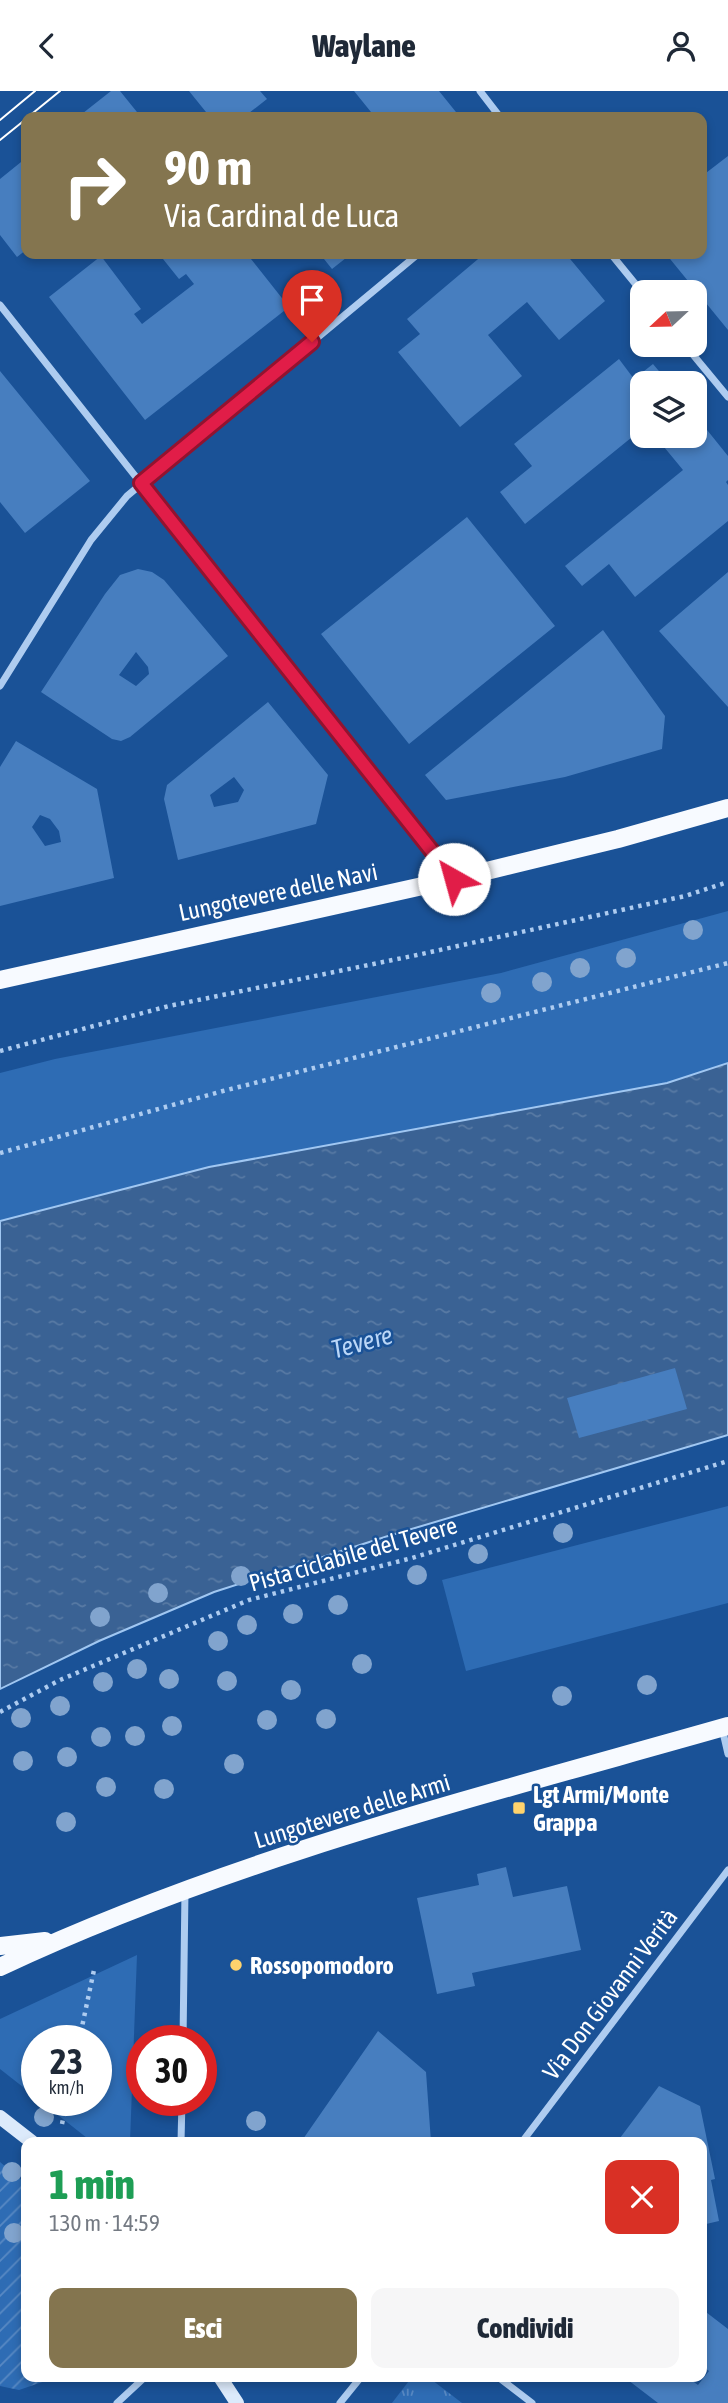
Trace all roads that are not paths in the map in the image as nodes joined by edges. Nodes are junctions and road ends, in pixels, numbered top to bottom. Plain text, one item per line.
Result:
1 (480, 91) edge
2 (496, 112) edge
3 (412, 259) edge
4 (615, 259) edge
5 (632, 280) edge
6 (0, 305) edge
7 (695, 357) edge
8 (728, 397) edge
9 (141, 483) junction
10 (0, 687) edge
11 (728, 809) edge
12 (454, 879) junction
13 (0, 980) edge
14 (725, 1727) edge
15 (728, 1754) edge
16 (728, 1870) edge
17 (185, 1890) junction
18 (59, 1940) junction
19 (0, 1946) edge
20 (0, 1968) edge
21 (183, 2025) edge
22 (182, 2116) edge
23 (0, 2117) edge
24 (26, 2137) edge
25 (181, 2137) edge
26 (526, 2137) edge
27 (140, 2382) edge
28 (223, 2382) edge
29 (357, 2382) edge
30 (505, 2382) edge
31 (117, 2403) edge
32 (237, 2403) edge
33 (340, 2403) edge
34 (532, 2403) edge

1 - 2 street
3 - 9 street
4 - 5 street
6 - 9 street
7 - 8 street
9 - 10 street
9 - 12 street
11 - 12 main road, Lungotevere delle Navi
12 - 13 main road, Lungotevere delle Navi
14 - 15 street
14 - 17 main road, Lungotevere delle Armi
16 - 26 street, Via Don Giovanni Verità
17 - 18 main road, Lungotevere delle Armi
17 - 21 street
18 - 19 main road
18 - 20 main road, Lungotevere delle Armi
22 - 25 street
23 - 24 main road
27 - 31 street
28 - 32 main road
29 - 33 street
30 - 34 street

